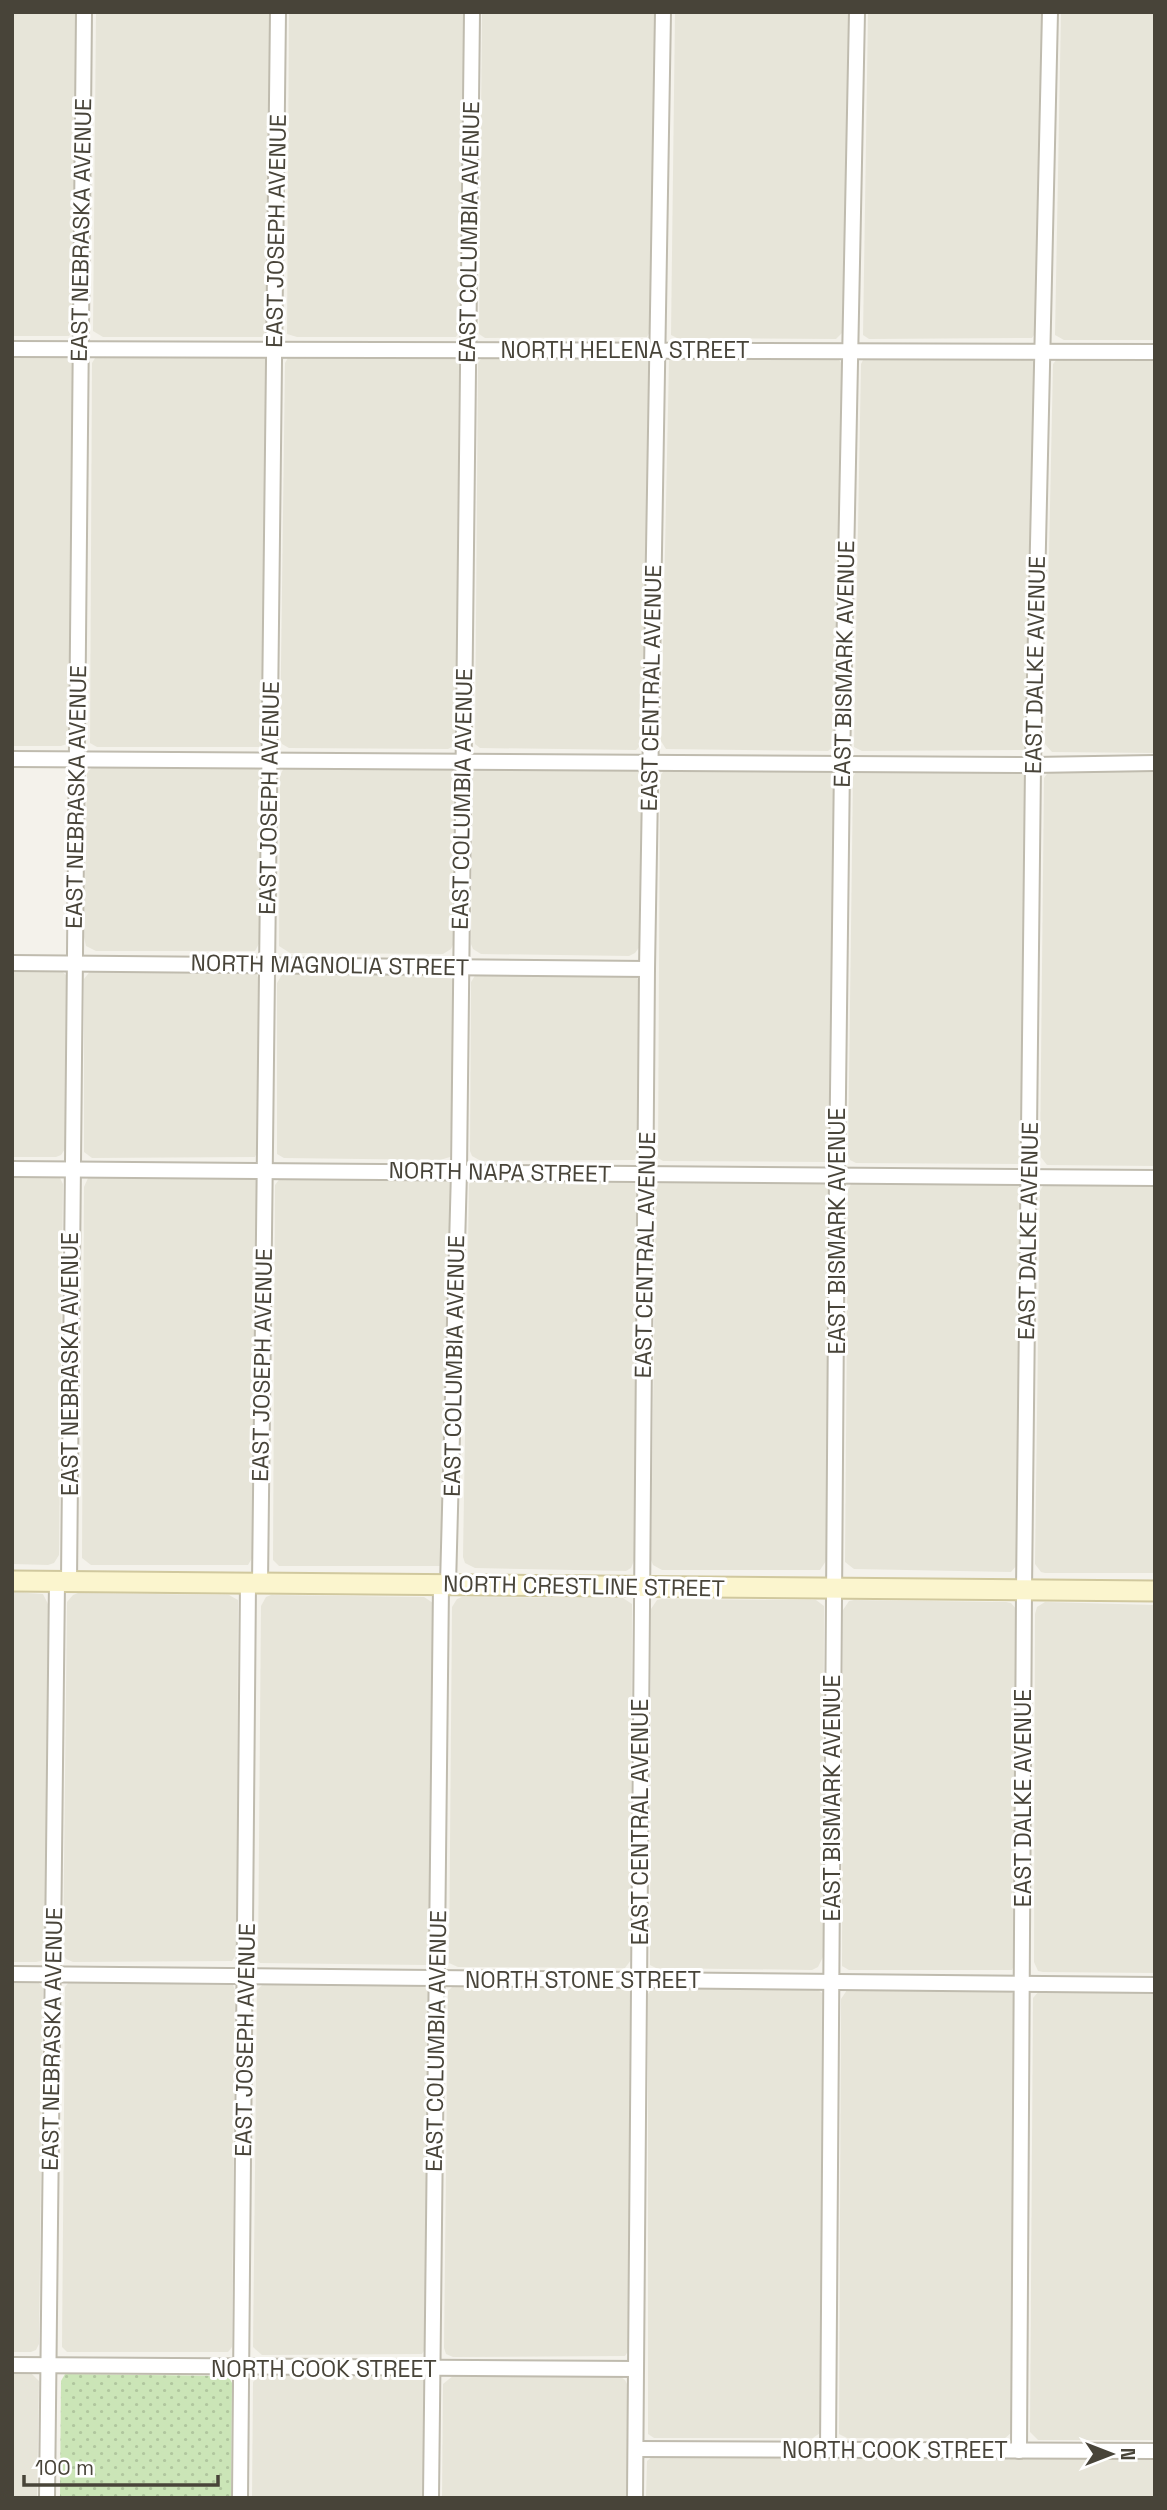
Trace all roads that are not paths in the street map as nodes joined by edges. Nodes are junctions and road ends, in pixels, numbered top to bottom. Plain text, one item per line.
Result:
1 (84, 12) edge
2 (278, 12) edge
3 (472, 12) edge
4 (663, 12) edge
5 (857, 12) edge
6 (1050, 12) edge
7 (12, 349) edge
8 (468, 349) junction
9 (79, 350) junction
10 (274, 350) junction
11 (656, 350) junction
12 (851, 352) junction
13 (1042, 352) junction
14 (1155, 352) edge
15 (77, 758) junction
16 (12, 759) edge
17 (269, 760) junction
18 (463, 760) junction
19 (650, 762) junction
20 (842, 763) junction
21 (1155, 763) edge
22 (1033, 765) junction
23 (74, 962) junction
24 (12, 963) edge
25 (267, 965) junction
26 (460, 966) junction
27 (647, 969) junction
28 (72, 1169) junction
29 (12, 1170) edge
30 (264, 1170) junction
31 (459, 1171) junction
32 (646, 1174) junction
33 (837, 1175) junction
34 (1028, 1178) junction
35 (1155, 1178) edge
36 (12, 1581) edge
37 (63, 1581) junction
38 (254, 1583) junction
39 (445, 1585) junction
40 (642, 1587) junction
41 (834, 1589) junction
42 (1024, 1590) junction
43 (1155, 1591) edge
44 (12, 1974) edge
45 (54, 1974) junction
46 (246, 1977) junction
47 (437, 1979) junction
48 (639, 1981) junction
49 (831, 1982) junction
50 (1023, 1984) junction
51 (1155, 1985) edge
52 (12, 2365) edge
53 (48, 2366) junction
54 (240, 2368) junction
55 (636, 2369) junction
56 (433, 2370) junction
57 (636, 2449) junction
58 (828, 2450) junction
59 (1019, 2451) junction
60 (1155, 2452) edge
61 (47, 2498) edge
62 (240, 2498) edge
63 (431, 2498) edge
64 (635, 2498) edge

1 - 9 street, EAST NEBRASKA AVENUE
2 - 10 street, EAST JOSEPH AVENUE
3 - 8 street, EAST COLUMBIA AVENUE
4 - 11 street, EAST CENTRAL AVENUE
5 - 12 street, EAST BISMARK AVENUE
6 - 13 street, EAST DALKE AVENUE
7 - 9 street, NORTH HELENA STREET
8 - 10 street, NORTH HELENA STREET
8 - 11 street, NORTH HELENA STREET
8 - 18 street, EAST COLUMBIA AVENUE
9 - 10 street, NORTH HELENA STREET
9 - 15 street, EAST NEBRASKA AVENUE
10 - 17 street, EAST JOSEPH AVENUE
11 - 12 street, NORTH HELENA STREET
11 - 19 street, EAST CENTRAL AVENUE
12 - 13 street, NORTH HELENA STREET
12 - 20 street, EAST BISMARK AVENUE
13 - 14 street, NORTH HELENA STREET
13 - 22 street, EAST DALKE AVENUE
15 - 16 street
15 - 17 street
15 - 23 street, EAST NEBRASKA AVENUE
17 - 18 street
17 - 25 street, EAST JOSEPH AVENUE
18 - 19 street
18 - 26 street, EAST COLUMBIA AVENUE
19 - 20 street
19 - 27 street, EAST CENTRAL AVENUE
20 - 22 street
20 - 33 street, EAST BISMARK AVENUE
21 - 22 street
22 - 34 street, EAST DALKE AVENUE
23 - 24 street, NORTH MAGNOLIA STREET
23 - 25 street, NORTH MAGNOLIA STREET
23 - 28 street, EAST NEBRASKA AVENUE
25 - 26 street, NORTH MAGNOLIA STREET
25 - 30 street, EAST JOSEPH AVENUE
26 - 27 street, NORTH MAGNOLIA STREET
26 - 31 street, EAST COLUMBIA AVENUE
27 - 32 street, EAST CENTRAL AVENUE
28 - 29 street, NORTH NAPA STREET
28 - 30 street, NORTH NAPA STREET
28 - 37 street, EAST NEBRASKA AVENUE
30 - 31 street, NORTH NAPA STREET
30 - 38 street, EAST JOSEPH AVENUE
31 - 32 street, NORTH NAPA STREET
31 - 39 street, EAST COLUMBIA AVENUE
32 - 33 street, NORTH NAPA STREET
32 - 40 street, EAST CENTRAL AVENUE
33 - 34 street, NORTH NAPA STREET
33 - 41 street, EAST BISMARK AVENUE
34 - 35 street, NORTH NAPA STREET
34 - 42 street, EAST DALKE AVENUE
36 - 37 main road, NORTH CRESTLINE STREET
37 - 38 main road, NORTH CRESTLINE STREET
37 - 45 street, EAST NEBRASKA AVENUE
38 - 39 main road, NORTH CRESTLINE STREET
38 - 46 street, EAST JOSEPH AVENUE
39 - 40 main road, NORTH CRESTLINE STREET
39 - 47 street, EAST COLUMBIA AVENUE
40 - 41 main road, NORTH CRESTLINE STREET
40 - 48 street, EAST CENTRAL AVENUE
41 - 42 main road, NORTH CRESTLINE STREET
41 - 49 street, EAST BISMARK AVENUE
42 - 43 main road, NORTH CRESTLINE STREET
42 - 50 street, EAST DALKE AVENUE
44 - 45 street, NORTH STONE STREET
45 - 46 street, NORTH STONE STREET
45 - 53 street, EAST NEBRASKA AVENUE
46 - 47 street, NORTH STONE STREET
46 - 54 street, EAST JOSEPH AVENUE
47 - 48 street, NORTH STONE STREET
47 - 56 street, EAST COLUMBIA AVENUE
48 - 49 street, NORTH STONE STREET
48 - 55 street, EAST CENTRAL AVENUE
49 - 50 street, NORTH STONE STREET
49 - 58 street, EAST BISMARK AVENUE
50 - 51 street, NORTH STONE STREET
50 - 59 street, EAST DALKE AVENUE
52 - 53 street, NORTH COOK STREET
53 - 54 street, NORTH COOK STREET
53 - 61 street, EAST NEBRASKA AVENUE
54 - 56 street, NORTH COOK STREET
54 - 62 street, EAST JOSEPH AVENUE
55 - 56 street, NORTH COOK STREET
55 - 57 street, EAST CENTRAL AVENUE
56 - 63 street, EAST COLUMBIA AVENUE
57 - 58 street, NORTH COOK STREET
57 - 64 street, EAST CENTRAL AVENUE
58 - 59 street, NORTH COOK STREET
59 - 60 street, NORTH COOK STREET

